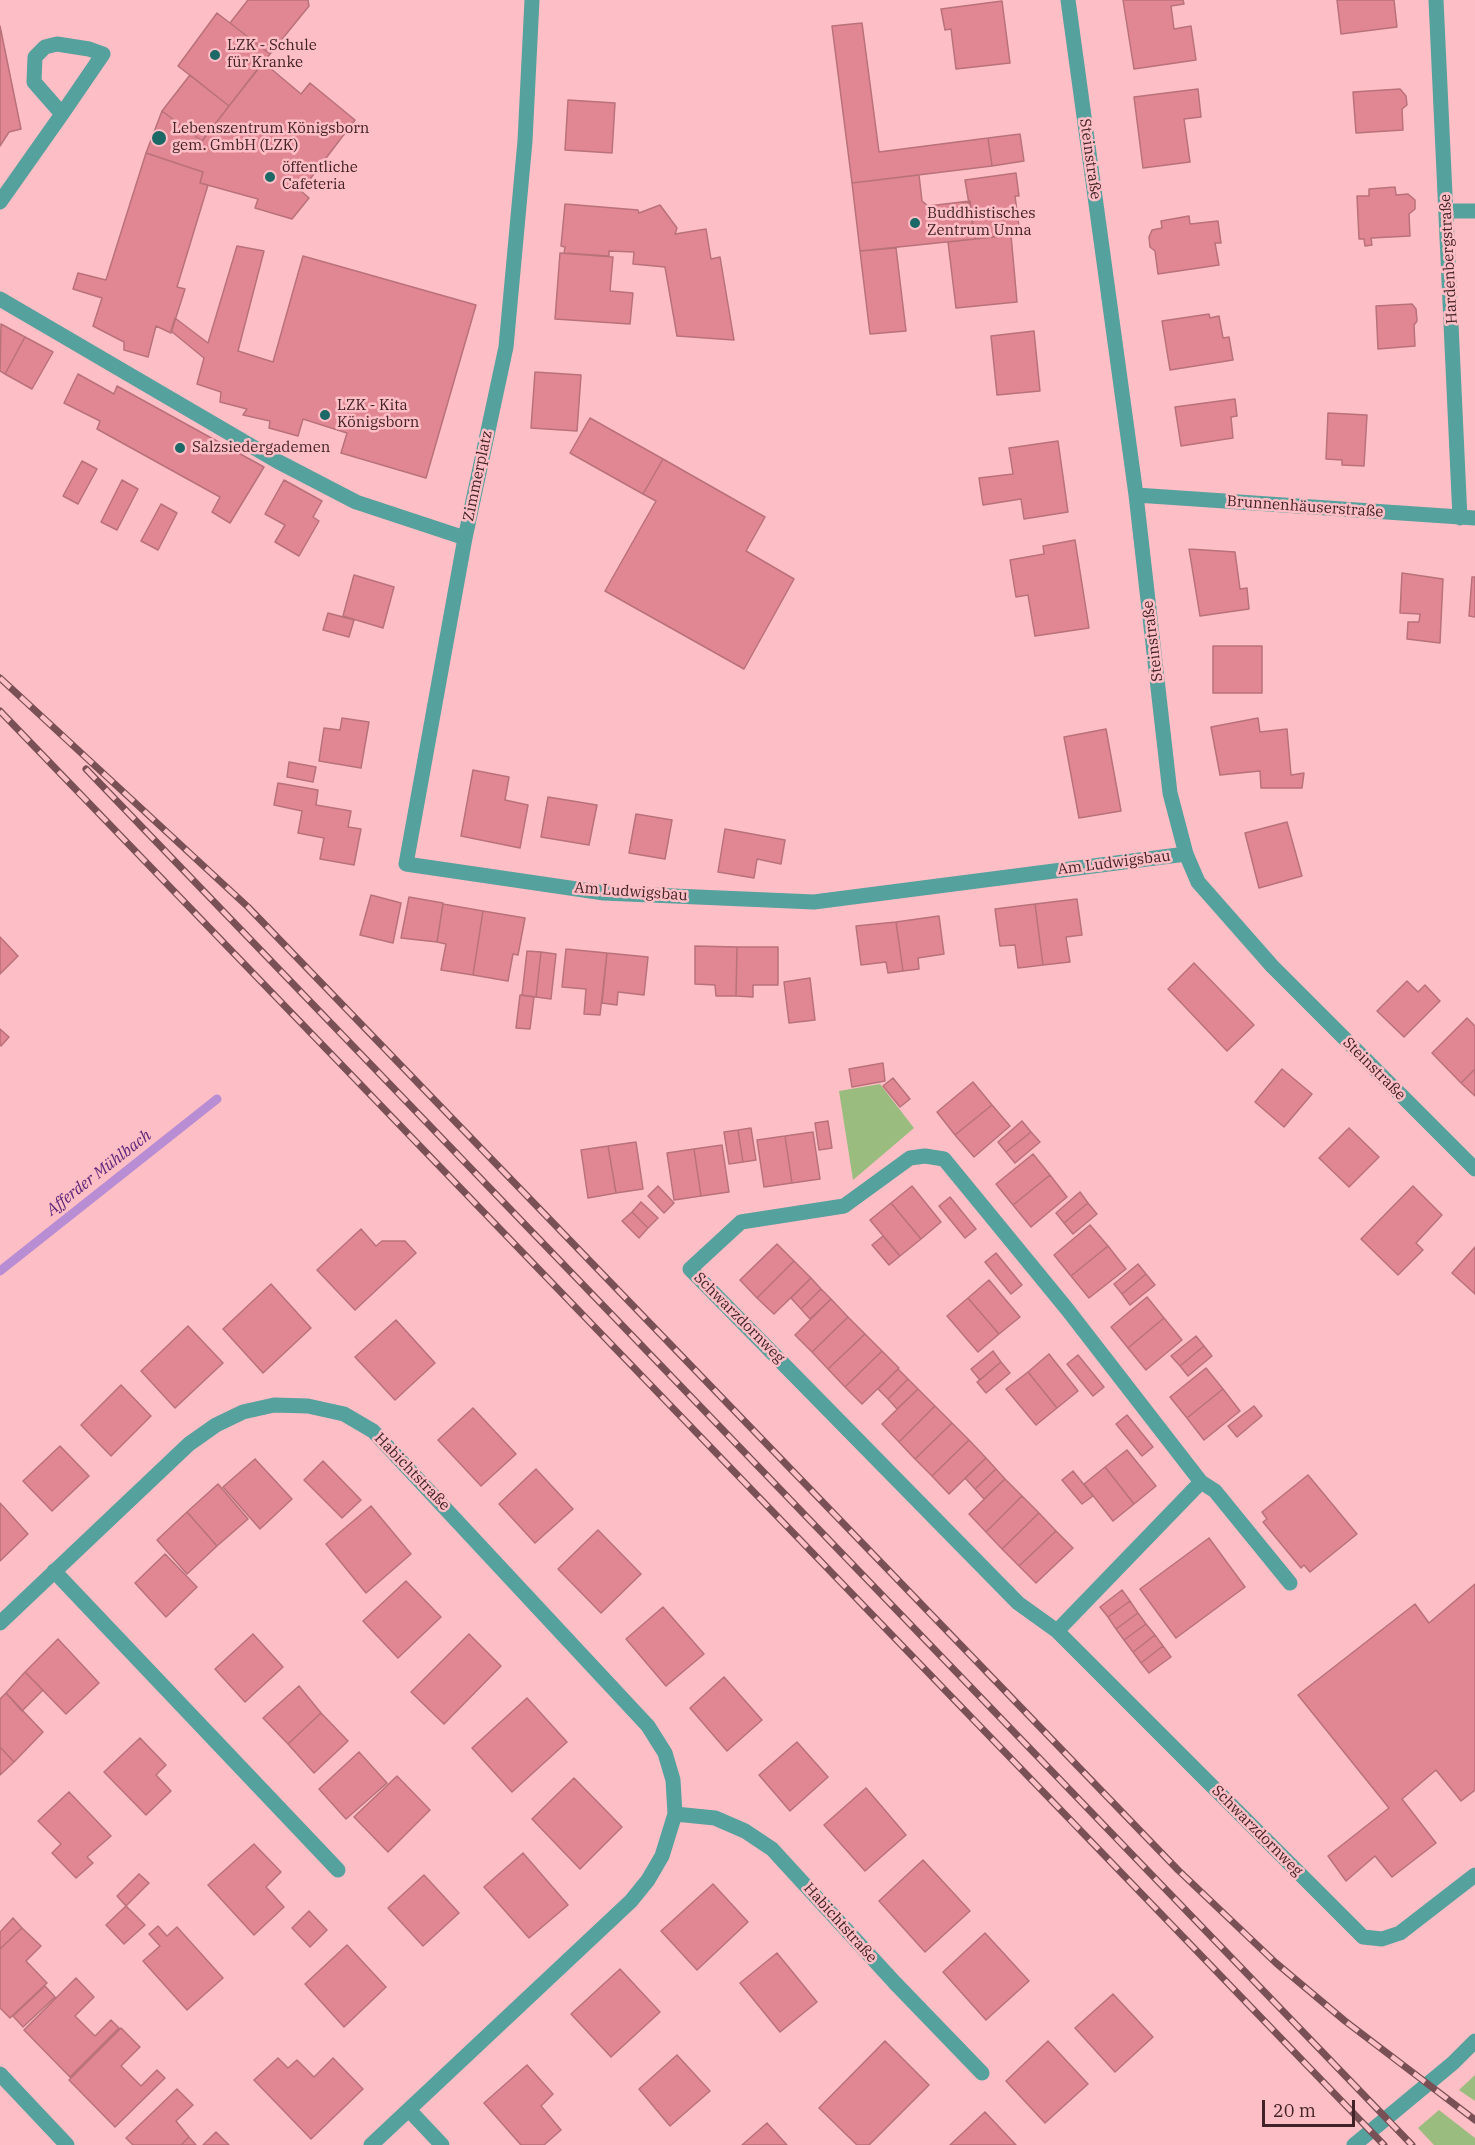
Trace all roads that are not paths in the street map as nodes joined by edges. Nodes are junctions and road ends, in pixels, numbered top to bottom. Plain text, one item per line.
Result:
1 (532, 0) edge
2 (1068, 0) edge
3 (1436, 0) edge
4 (62, 114) junction
5 (0, 202) edge
6 (1475, 211) edge
7 (1446, 212) junction
8 (0, 299) edge
9 (1136, 495) junction
10 (1468, 518) edge
11 (465, 538) junction
12 (1186, 854) junction
13 (1475, 1169) edge
14 (1201, 1482) junction
15 (54, 1571) junction
16 (1290, 1583) dead end
17 (0, 1623) edge
18 (1057, 1631) junction
19 (675, 1814) junction
20 (338, 1870) dead end
21 (1475, 1875) edge
22 (1475, 2041) edge
23 (982, 2073) dead end
24 (0, 2074) edge
25 (409, 2110) junction
26 (67, 2145) edge
27 (372, 2145) edge
28 (442, 2145) edge
29 (1354, 2145) edge

1 - 11 street, Zimmerplatz
2 - 9 street, Steinstraße
3 - 7 street, Hardenbergstraße
4 - 4 street
4 - 5 street
6 - 7 street
7 - 10 street, Hardenbergstraße
8 - 11 street, Zimmerplatz
9 - 10 street, Brunnenhäuserstraße
9 - 12 street, Steinstraße
11 - 12 street, Am Ludwigsbau
12 - 13 street, Steinstraße
14 - 16 street, Schwarzdornweg
14 - 18 street
14 - 18 street, Schwarzdornweg
15 - 17 street, Habichtstraße
15 - 19 street, Habichtstraße
15 - 20 street
18 - 21 street, Schwarzdornweg
19 - 23 street, Habichtstraße
19 - 25 street, Habichtstraße
22 - 29 street
24 - 26 street
25 - 27 street, Habichtstraße
25 - 28 street

